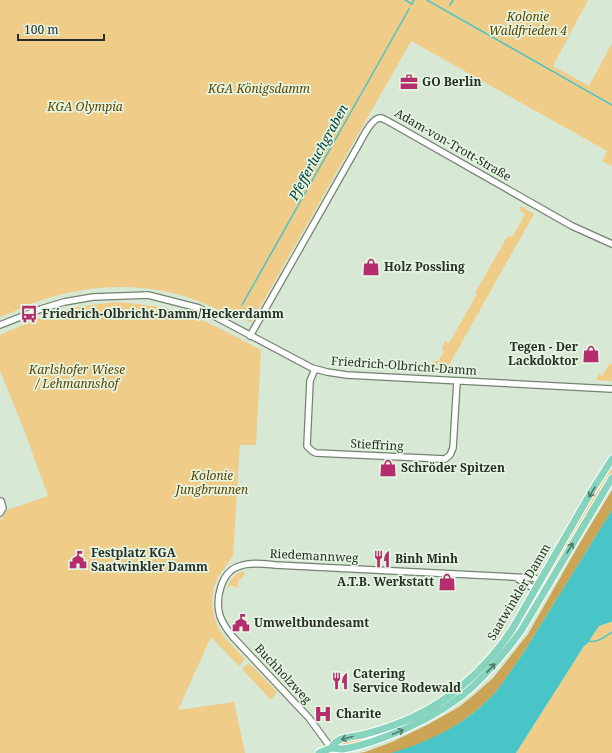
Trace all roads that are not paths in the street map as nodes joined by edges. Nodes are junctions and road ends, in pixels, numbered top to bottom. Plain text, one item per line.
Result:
1 (612, 244) edge
2 (0, 325) edge
3 (250, 336) junction
4 (315, 369) junction
5 (457, 381) junction
6 (612, 389) edge
7 (612, 459) edge
8 (612, 478) edge
9 (1, 501) dead end
10 (0, 513) edge
11 (232, 570) joint
12 (516, 577) junction
13 (540, 581) junction
14 (548, 586) junction
15 (536, 589) junction
16 (543, 594) junction
17 (331, 748) junction
18 (319, 753) edge

1 - 3 street, Adam-von-Trott-Straße
2 - 3 street, Friedrich-Olbricht-Damm
3 - 4 street, Friedrich-Olbricht-Damm
4 - 5 street, Friedrich-Olbricht-Damm
4 - 5 street, Stieffring
5 - 6 street, Friedrich-Olbricht-Damm
7 -> 13 main road, Saatwinkler Damm
14 -> 8 main road, Saatwinkler Damm
9 - 10 street
11 - 12 street, Riedemannweg
11 - 17 street, Buchholzweg
12 - 13 street, Riedemannweg
12 - 15 street, Riedemannweg
13 - 14 street, Riedemannweg
13 - 15 main road, Saatwinkler Damm
14 - 16 main road, Saatwinkler Damm
15 - 16 street, Riedemannweg
15 -> 17 main road, Saatwinkler Damm
17 -> 16 main road, Saatwinkler Damm
17 - 18 main road, Saatwinkler Damm

